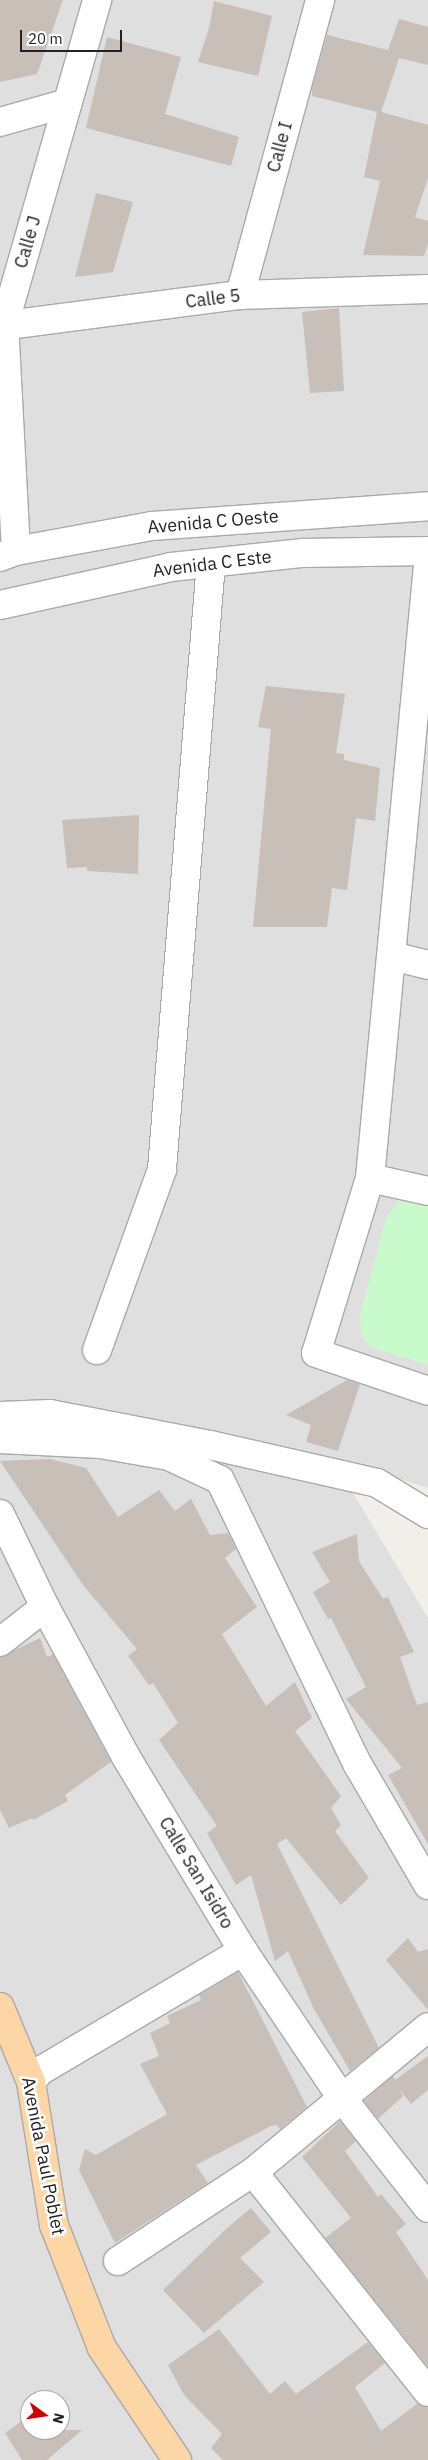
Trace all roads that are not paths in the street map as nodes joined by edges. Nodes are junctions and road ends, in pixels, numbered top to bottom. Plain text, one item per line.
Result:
1 (97, 0) edge
2 (320, 0) edge
3 (67, 103) junction
4 (0, 122) edge
5 (428, 289) edge
6 (240, 295) junction
7 (2, 326) edge
8 (428, 506) edge
9 (428, 551) edge
10 (8, 554) edge
11 (211, 563) junction
12 (428, 565) edge
13 (0, 606) edge
14 (420, 751) edge
15 (392, 956) junction
16 (428, 965) edge
17 (370, 1178) junction
18 (428, 1191) edge
19 (97, 1350) dead end
20 (428, 1391) edge
21 (0, 1416) edge
22 (0, 1439) edge
23 (0, 1514) edge
24 (428, 1514) edge
25 (45, 1607) junction
26 (0, 1642) edge
27 (428, 1885) edge
28 (243, 1951) junction
29 (0, 2007) edge
30 (428, 2027) edge
31 (31, 2082) junction
32 (341, 2097) junction
33 (253, 2172) junction
34 (428, 2208) edge
35 (118, 2261) dead end
36 (428, 2392) edge
37 (177, 2460) edge

1 - 3 street, Calle J
2 - 6 street, Calle I
3 - 4 street
3 - 7 street, Calle J
5 - 6 street, Calle 5
6 - 7 street, Calle 5
7 - 10 street, Calle J
8 - 10 street, Avenida C Oeste
9 - 11 street, Avenida C Este
11 - 13 street, Avenida C Este
11 - 19 street
12 - 14 street
14 - 15 street
15 - 16 street
15 - 17 street
17 - 18 street
17 - 20 street
21 - 24 street
22 - 27 street
23 - 25 street, Calle San Isidro
25 - 26 street
25 - 28 street, Calle San Isidro
28 - 31 street
28 - 32 street, Calle San Isidro
29 - 31 main road, Avenida Paul Poblet
30 - 32 street
31 - 37 main road, Avenida Paul Poblet
32 - 33 street
32 - 34 street, Calle San Isidro
33 - 35 street
33 - 36 street

